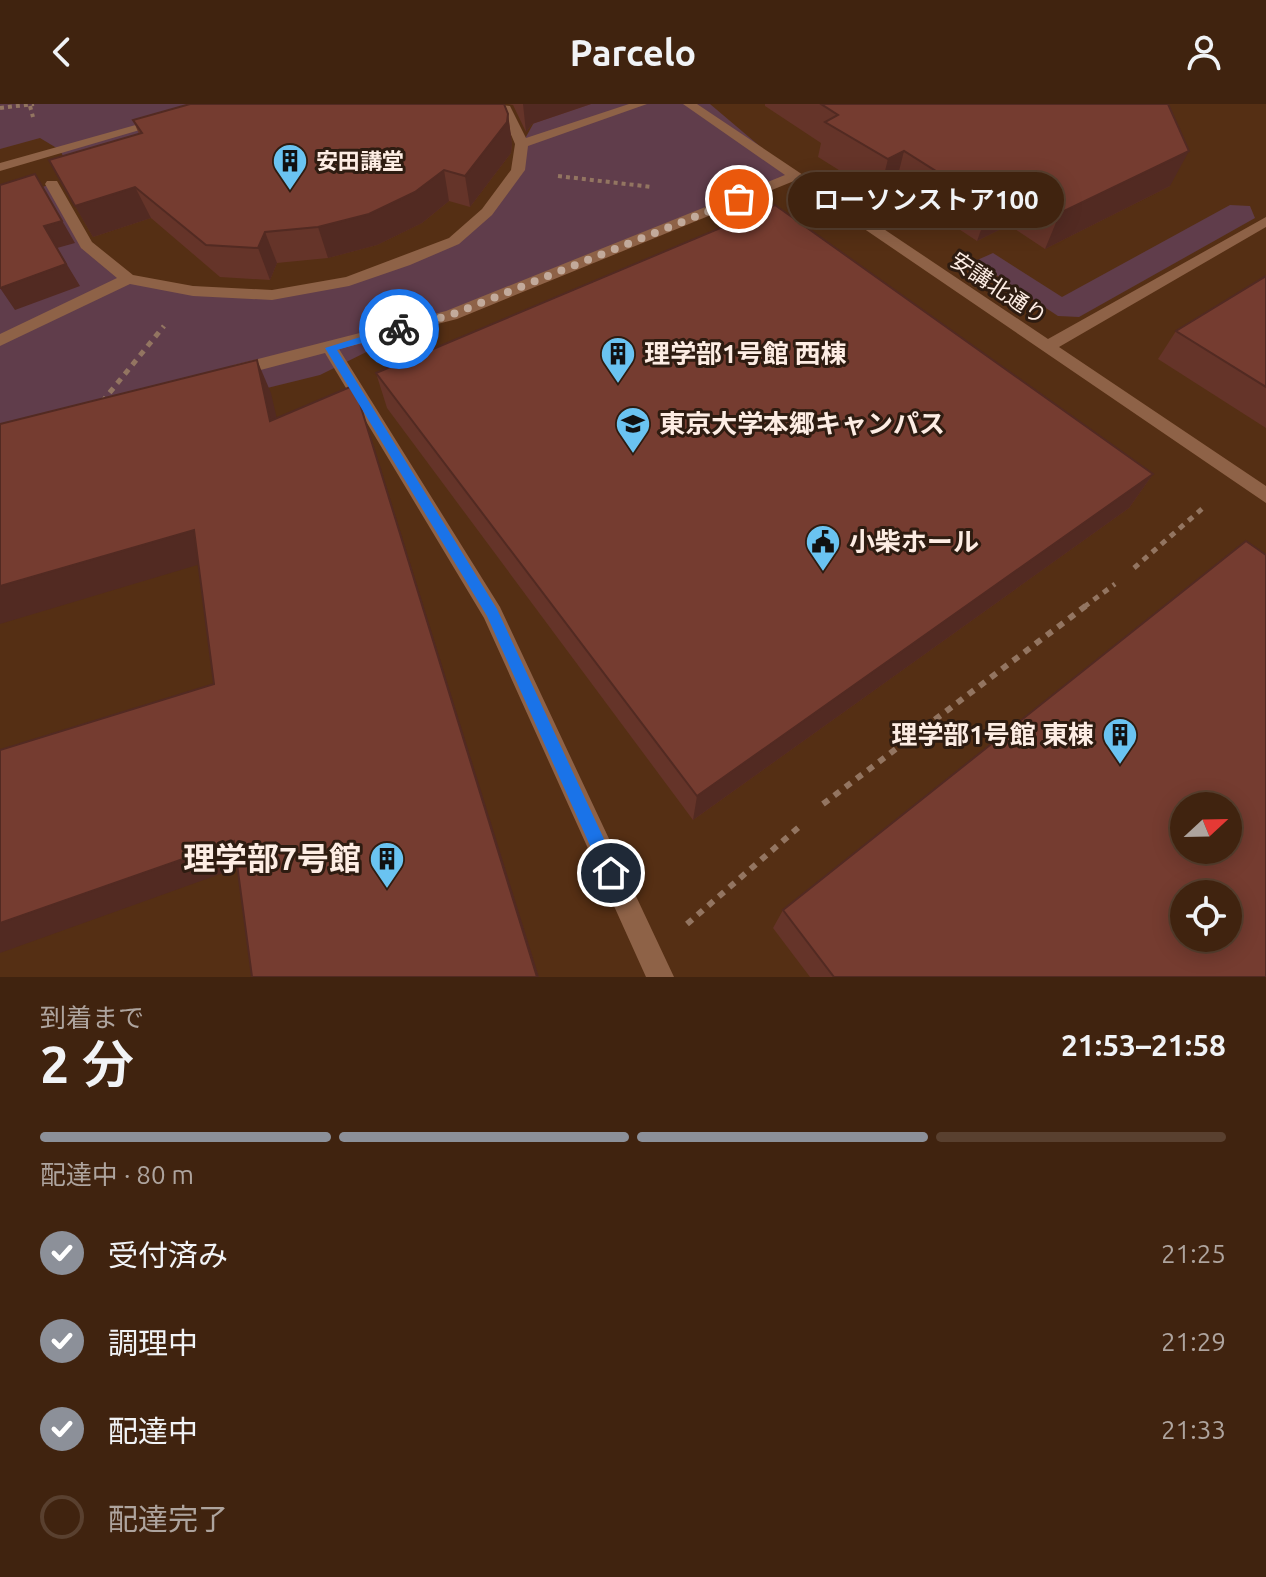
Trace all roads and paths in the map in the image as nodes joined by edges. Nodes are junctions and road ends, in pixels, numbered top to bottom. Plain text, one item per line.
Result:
1 (34, 104) edge
2 (500, 104) edge
3 (641, 104) edge
4 (689, 104) edge
5 (0, 108) edge
6 (176, 118) edge
7 (522, 144) junction
8 (0, 167) edge
9 (518, 170) junction
10 (795, 176) junction
11 (52, 184) edge
12 (660, 189) dead end
13 (1266, 221) edge
14 (128, 279) junction
15 (193, 291) junction
16 (0, 341) edge
17 (1047, 347) junction
18 (330, 348) junction
19 (223, 374) edge
20 (101, 403) edge
21 (1266, 496) edge
22 (1203, 508) dead end
23 (1134, 568) dead end
24 (1115, 584) dead end
25 (823, 804) dead end
26 (799, 827) dead end
27 (650, 956) junction
28 (660, 977) edge

1 - 5 path
2 - 7 street
3 - 7 street
4 - 10 street, 安講北通り
6 - 8 street
7 - 9 street
9 - 12 path
9 - 15 street
10 - 17 street, 安講北通り
10 - 18 street
11 - 14 street
13 - 17 street
14 - 15 street
14 - 16 street
15 - 20 path
17 - 21 street, 安講北通り
18 - 19 street
18 - 27 street
22 - 23 path
24 - 25 path
26 - 27 path
27 - 28 street

